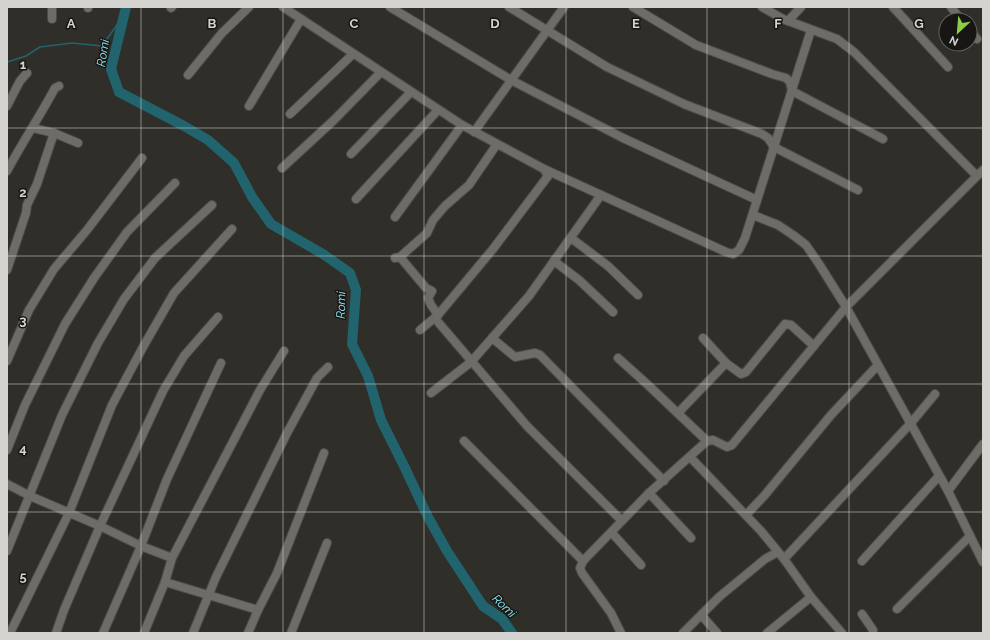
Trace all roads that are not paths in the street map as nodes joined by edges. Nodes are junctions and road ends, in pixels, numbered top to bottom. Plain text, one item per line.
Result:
1 (52, 7) edge
2 (249, 7) edge
3 (283, 7) edge
4 (390, 7) edge
5 (509, 7) edge
6 (564, 7) edge
7 (633, 7) edge
8 (762, 7) edge
9 (801, 7) edge
10 (893, 7) edge
11 (52, 19) dead end
12 (301, 19) junction
13 (788, 21) junction
14 (548, 30) junction
15 (811, 30) junction
16 (353, 54) junction
17 (948, 67) dead end
18 (381, 72) junction
19 (27, 73) dead end
20 (188, 75) dead end
21 (511, 80) junction
22 (59, 86) dead end
23 (792, 91) junction
24 (411, 92) junction
25 (7, 106) edge
26 (249, 106) dead end
27 (438, 110) junction
28 (290, 114) dead end
29 (462, 125) junction
30 (33, 128) junction
31 (474, 132) junction
32 (54, 133) junction
33 (882, 139) dead end
34 (78, 143) dead end
35 (497, 144) junction
36 (774, 147) junction
37 (351, 154) dead end
38 (142, 158) dead end
39 (282, 168) dead end
40 (544, 169) junction
41 (7, 171) edge
42 (981, 172) edge
43 (175, 183) dead end
44 (858, 190) dead end
45 (601, 195) junction
46 (356, 199) dead end
47 (757, 200) junction
48 (212, 205) dead end
49 (752, 215) junction
50 (395, 217) dead end
51 (232, 229) dead end
52 (571, 238) junction
53 (554, 261) junction
54 (7, 270) edge
55 (638, 295) dead end
56 (846, 307) junction
57 (613, 312) dead end
58 (438, 315) junction
59 (218, 317) dead end
60 (420, 330) dead end
61 (492, 338) junction
62 (703, 338) dead end
63 (814, 346) junction
64 (284, 350) dead end
65 (618, 358) dead end
66 (7, 361) edge
67 (471, 362) junction
68 (726, 362) junction
69 (221, 363) dead end
70 (878, 365) junction
71 (328, 367) dead end
72 (430, 394) dead end
73 (935, 394) dead end
74 (678, 413) junction
75 (910, 423) junction
76 (464, 441) dead end
77 (707, 441) junction
78 (983, 444) edge
79 (7, 450) edge
80 (324, 453) dead end
81 (690, 457) junction
82 (939, 476) junction
83 (664, 481) junction
84 (7, 484) edge
85 (948, 490) junction
86 (649, 493) junction
87 (30, 496) junction
88 (69, 513) junction
89 (746, 515) junction
90 (622, 519) junction
91 (100, 526) junction
92 (612, 533) junction
93 (970, 536) junction
94 (691, 538) dead end
95 (326, 544) dead end
96 (141, 546) junction
97 (7, 551) edge
98 (778, 552) junction
99 (172, 558) junction
100 (784, 559) junction
101 (583, 561) junction
102 (862, 561) dead end
103 (983, 562) edge
104 (641, 565) dead end
105 (165, 582) junction
106 (209, 595) junction
107 (811, 597) junction
108 (897, 609) dead end
109 (258, 610) junction
110 (702, 614) junction
111 (862, 614) dead end
112 (10, 633) edge
113 (56, 633) edge
114 (103, 633) edge
115 (144, 633) edge
116 (193, 633) edge
117 (248, 633) edge
118 (291, 633) edge
119 (621, 633) edge
120 (683, 633) edge
121 (717, 633) edge
122 (767, 633) edge
123 (842, 633) edge
124 (873, 633) edge

1 - 11 street
2 - 20 street
3 - 12 street
4 - 21 street
5 - 14 street
6 - 14 street
7 - 23 street
8 - 13 street
9 - 13 street
10 - 17 street
12 - 16 street
12 - 26 street
13 - 15 street
14 - 21 street
14 - 36 street
15 - 23 street
15 - 42 street
16 - 18 street
16 - 28 street
18 - 24 street
18 - 39 street
19 - 25 street
21 - 31 street
21 - 47 street
22 - 30 street
23 - 33 street
23 - 36 street
24 - 27 street
24 - 37 street
27 - 29 street
27 - 46 street
29 - 31 street
29 - 50 street
30 - 32 street
30 - 41 street
31 - 35 street
32 - 34 street
32 - 54 street
35 - 40 street
35 - 58 street
36 - 44 street
36 - 47 street
38 - 66 street
40 - 45 street
40 - 58 street
42 - 56 street
43 - 79 street
45 - 49 street
45 - 52 street
47 - 49 street
48 - 87 street
49 - 56 street
51 - 88 street
52 - 53 street
52 - 55 street
53 - 57 street
53 - 61 street
56 - 63 street
56 - 70 street
58 - 60 street
58 - 67 street
59 - 91 street
61 - 67 street
61 - 83 street
62 - 68 street
63 - 68 street
63 - 77 street
64 - 99 street
65 - 74 street
67 - 72 street
67 - 90 street
68 - 74 street
69 - 96 street
70 - 75 street
70 - 89 street
71 - 106 street
73 - 75 street
74 - 77 street
75 - 82 street
75 - 100 street
76 - 101 street
77 - 81 street
78 - 85 street
80 - 109 street
81 - 83 street
81 - 89 street
82 - 85 street
82 - 102 street
83 - 86 street
84 - 87 street
85 - 93 street
86 - 90 street
86 - 94 street
87 - 88 street
87 - 97 street
88 - 91 street
88 - 112 street
89 - 98 street
90 - 92 street
91 - 96 street
91 - 113 street
92 - 101 street
92 - 104 street
93 - 103 street
93 - 108 street
95 - 118 street
96 - 99 street
96 - 114 street
98 - 100 street
98 - 110 street
99 - 105 street
100 - 107 street
101 - 119 street
105 - 106 street
105 - 115 street
106 - 109 street
106 - 116 street
107 - 122 street
107 - 123 street
109 - 117 street
110 - 120 street
110 - 121 street
111 - 124 street

